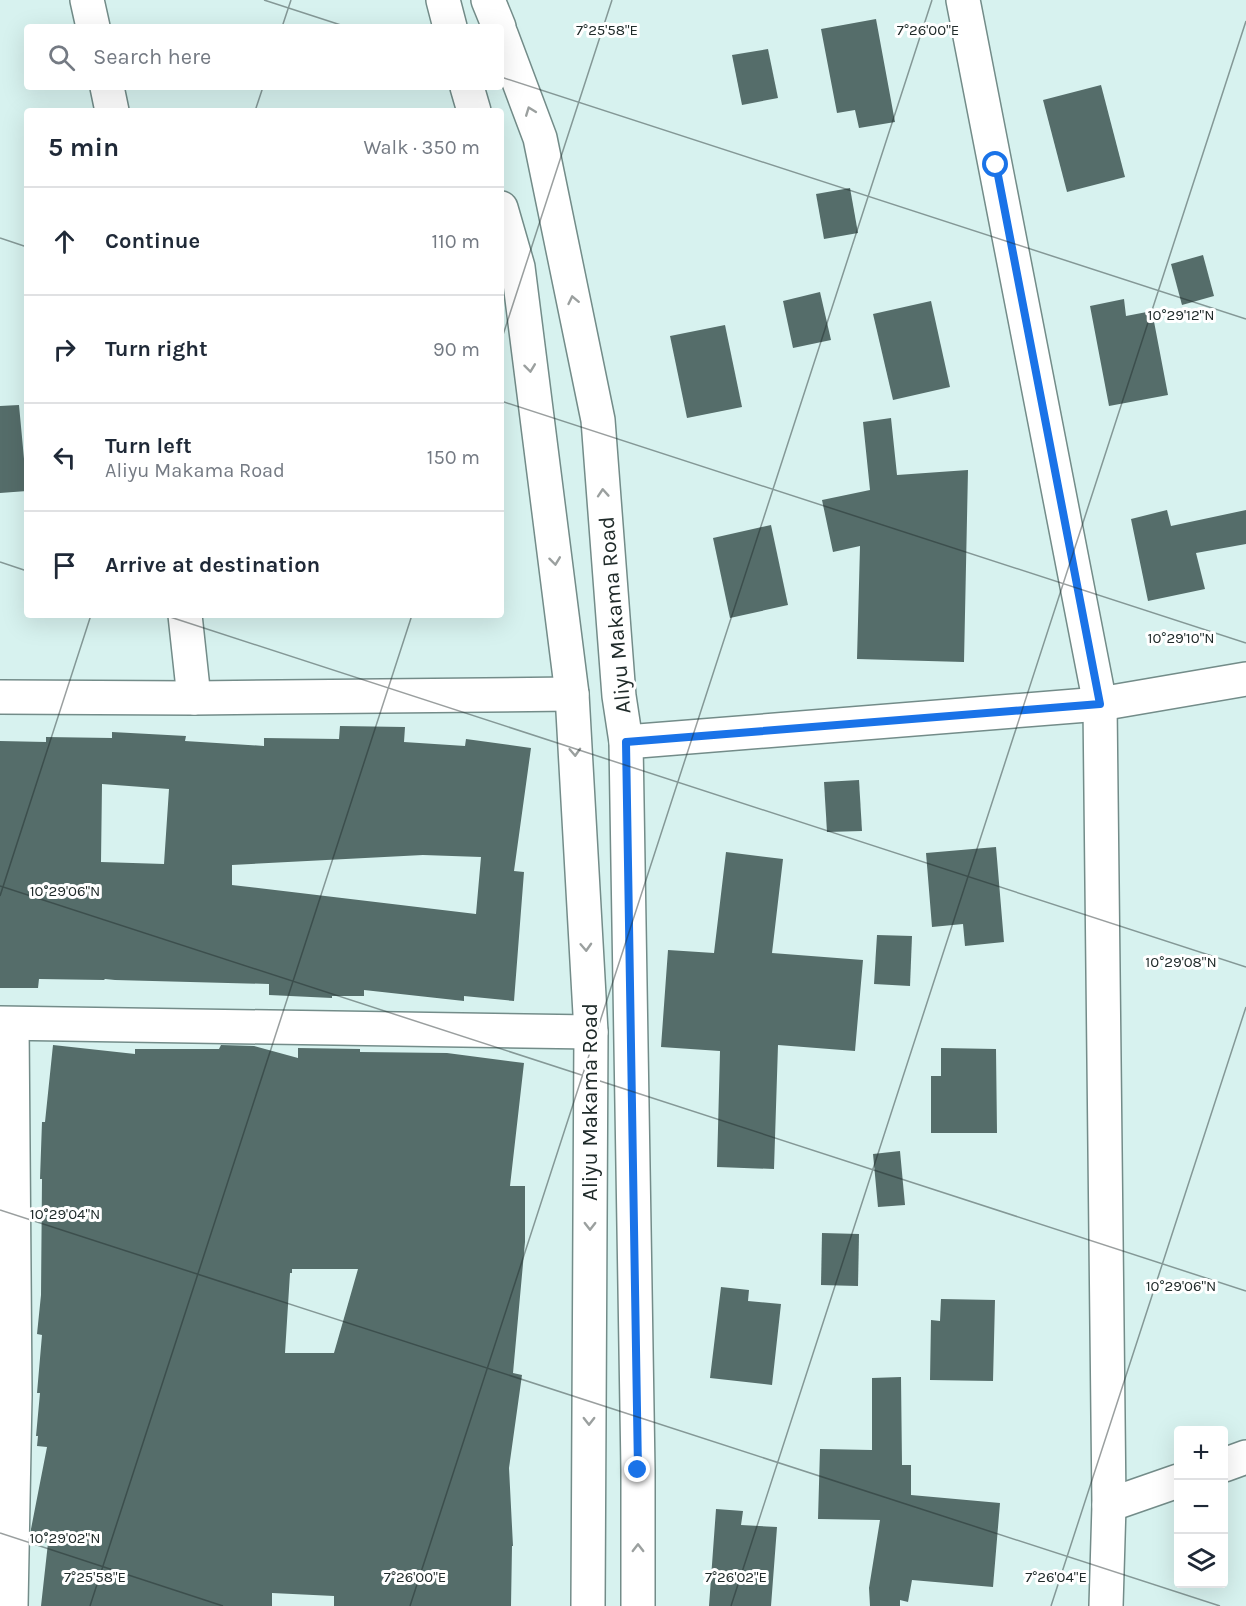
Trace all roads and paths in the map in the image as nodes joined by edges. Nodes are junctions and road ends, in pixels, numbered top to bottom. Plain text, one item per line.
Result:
1 (87, 0) edge
2 (443, 0) edge
3 (488, 0) edge
4 (963, 0) edge
5 (92, 24) edge
6 (449, 24) edge
7 (498, 24) edge
8 (504, 42) edge
9 (108, 90) edge
10 (468, 90) edge
11 (111, 108) edge
12 (473, 108) edge
13 (504, 218) edge
14 (185, 618) edge
15 (1246, 678) edge
16 (572, 694) junction
17 (0, 697) edge
18 (194, 698) junction
19 (1100, 704) junction
20 (626, 742) junction
21 (6, 1024) edge
22 (591, 1032) junction
23 (8, 1395) edge
24 (1246, 1456) edge
25 (1228, 1463) edge
26 (589, 1467) junction
27 (638, 1470) junction
28 (1174, 1482) edge
29 (1109, 1505) junction
30 (11, 1606) edge
31 (588, 1606) edge
32 (638, 1606) edge
33 (1106, 1606) edge

1 - 5 street
2 - 6 street
3 - 7 street
4 - 19 street
20 -> 8 street, Aliyu Makama Road
9 - 11 street
10 - 12 street
13 -> 16 street, Aliyu Makama Road
14 - 18 street
15 - 19 street
16 - 18 street
16 -> 22 street, Aliyu Makama Road
17 - 18 street
19 - 20 street
19 - 29 street
20 - 27 street, Aliyu Makama Road
21 - 22 street
21 - 23 street
22 -> 26 street, Aliyu Makama Road
23 - 30 street
24 - 25 street
26 - 27 street
26 - 31 street, Aliyu Makama Road
32 -> 27 street, Aliyu Makama Road
28 - 29 street
29 - 33 street

